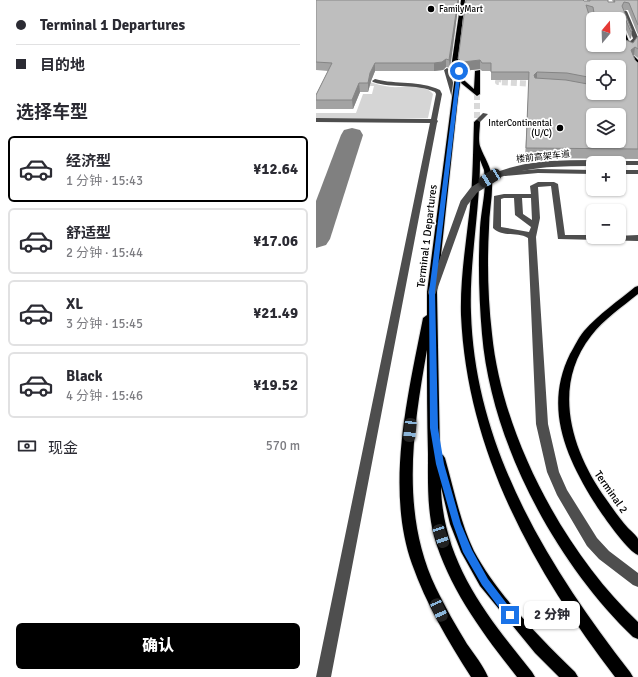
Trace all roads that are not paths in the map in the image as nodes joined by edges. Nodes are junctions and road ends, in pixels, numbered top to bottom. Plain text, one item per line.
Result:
1 (463, 0) edge
2 (626, 15) edge
3 (626, 39) edge
4 (626, 44) edge
5 (630, 48) edge
6 (634, 58) edge
7 (638, 68) edge
8 (446, 70) edge
9 (459, 71) edge
10 (478, 71) edge
11 (376, 81) dead end
12 (455, 98) junction
13 (485, 114) dead end
14 (316, 120) edge
15 (435, 121) junction
16 (477, 122) joint
17 (476, 145) junction
18 (586, 163) edge
19 (626, 163) edge
20 (638, 164) edge
21 (586, 172) edge
22 (626, 172) edge
23 (638, 172) edge
24 (496, 175) junction
25 (475, 191) junction
26 (518, 196) junction
27 (535, 196) junction
28 (485, 219) junction
29 (532, 231) junction
30 (638, 238) edge
31 (638, 289) edge
32 (432, 292) junction
33 (434, 428) junction
34 (637, 547) edge
35 (638, 581) edge
36 (638, 632) edge
37 (323, 677) edge
38 (480, 677) edge
39 (527, 677) edge
40 (570, 677) edge
41 (625, 677) edge

1 - 10 main road
2 - 4 street, bridge
3 - 5 highway
6 - 7 highway
8 - 12 street
9 - 12 main road, Terminal 1 Departures, bridge
11 - 15 street
12 - 32 main road, Terminal 1 Departures, bridge
13 - 16 street
14 - 15 street
15 - 37 street
16 - 17 main road
17 - 25 main road
17 - 28 main road
18 - 24 street, 楼前高架车道, bridge
19 - 20 street
21 - 24 street, 楼前高架车道, bridge
22 - 23 street
24 - 32 street, 楼前高架车道, bridge
25 - 28 main road
25 - 41 main road
26 - 27 street
26 - 29 street
26 - 29 street
27 - 29 street
27 - 30 street
28 - 36 main road
29 - 35 street
31 - 34 main road, Terminal 2
32 - 33 main road, Terminal 1 Departures
32 - 38 main road
33 - 39 main road
33 - 40 main road

